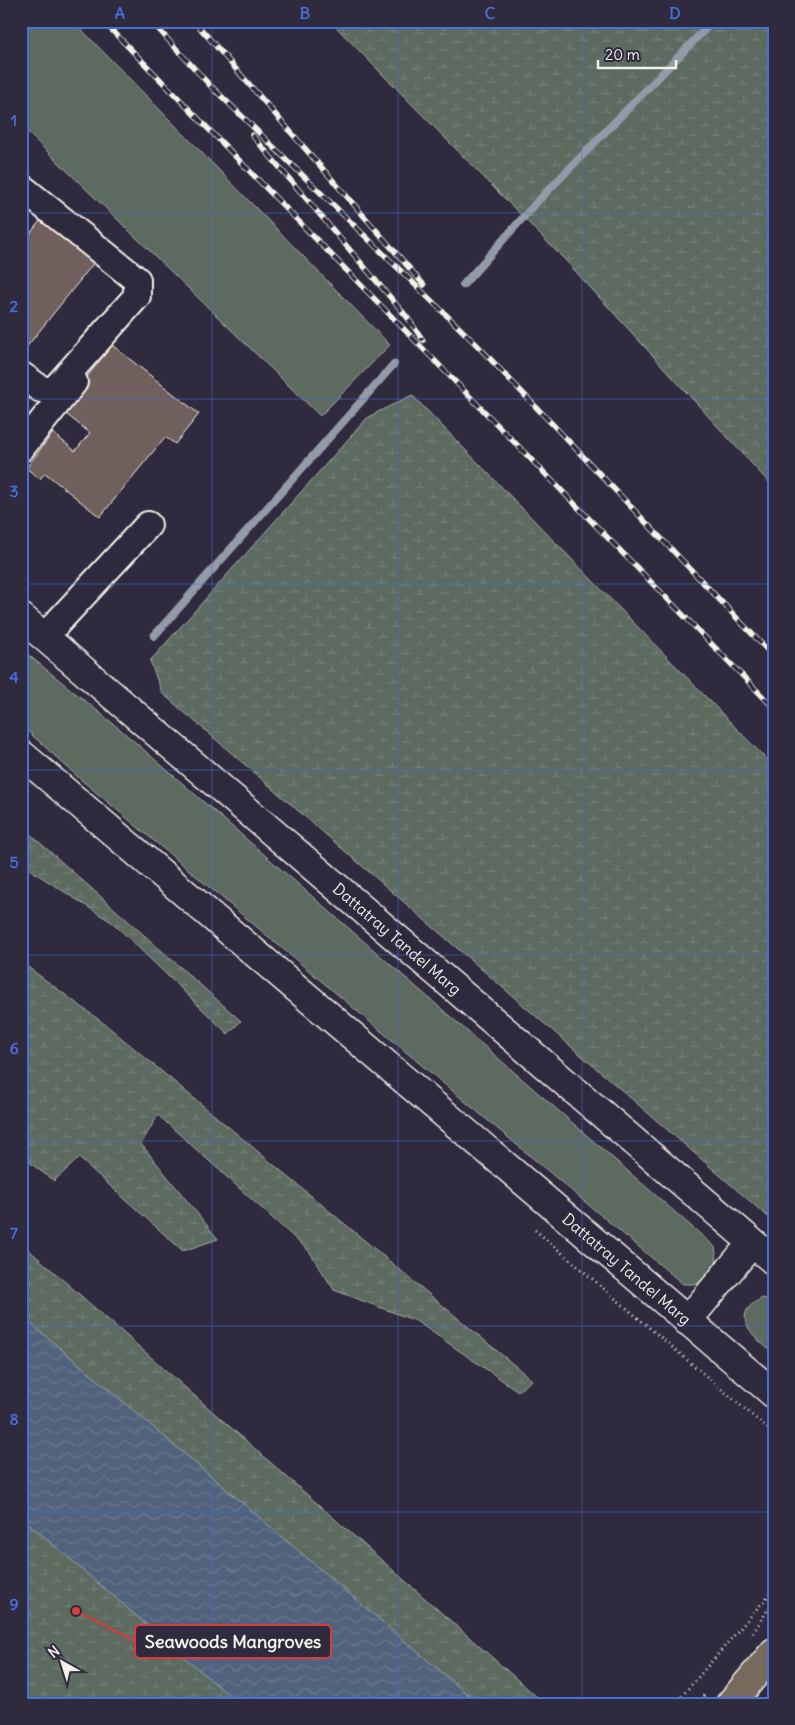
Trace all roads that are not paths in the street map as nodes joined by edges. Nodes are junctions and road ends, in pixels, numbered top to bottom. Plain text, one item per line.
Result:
1 (21, 187) edge
2 (80, 373) dead end
3 (21, 376) edge
4 (21, 448) edge
5 (148, 525) dead end
6 (21, 617) edge
7 (45, 636) junction
8 (21, 754) edge
9 (752, 1243) junction
10 (774, 1261) edge
11 (687, 1321) junction
12 (774, 1394) edge
13 (774, 1642) edge
14 (774, 1652) edge
15 (733, 1700) edge

1 - 3 street
2 - 4 street
5 - 7 street
6 - 7 main road, Dattatray Tandel Marg
7 - 9 main road, Dattatray Tandel Marg
8 - 11 main road, Dattatray Tandel Marg
9 - 10 main road, Dattatray Tandel Marg
9 - 11 main road
11 - 12 main road, Dattatray Tandel Marg
13 - 15 main road
14 - 15 main road

